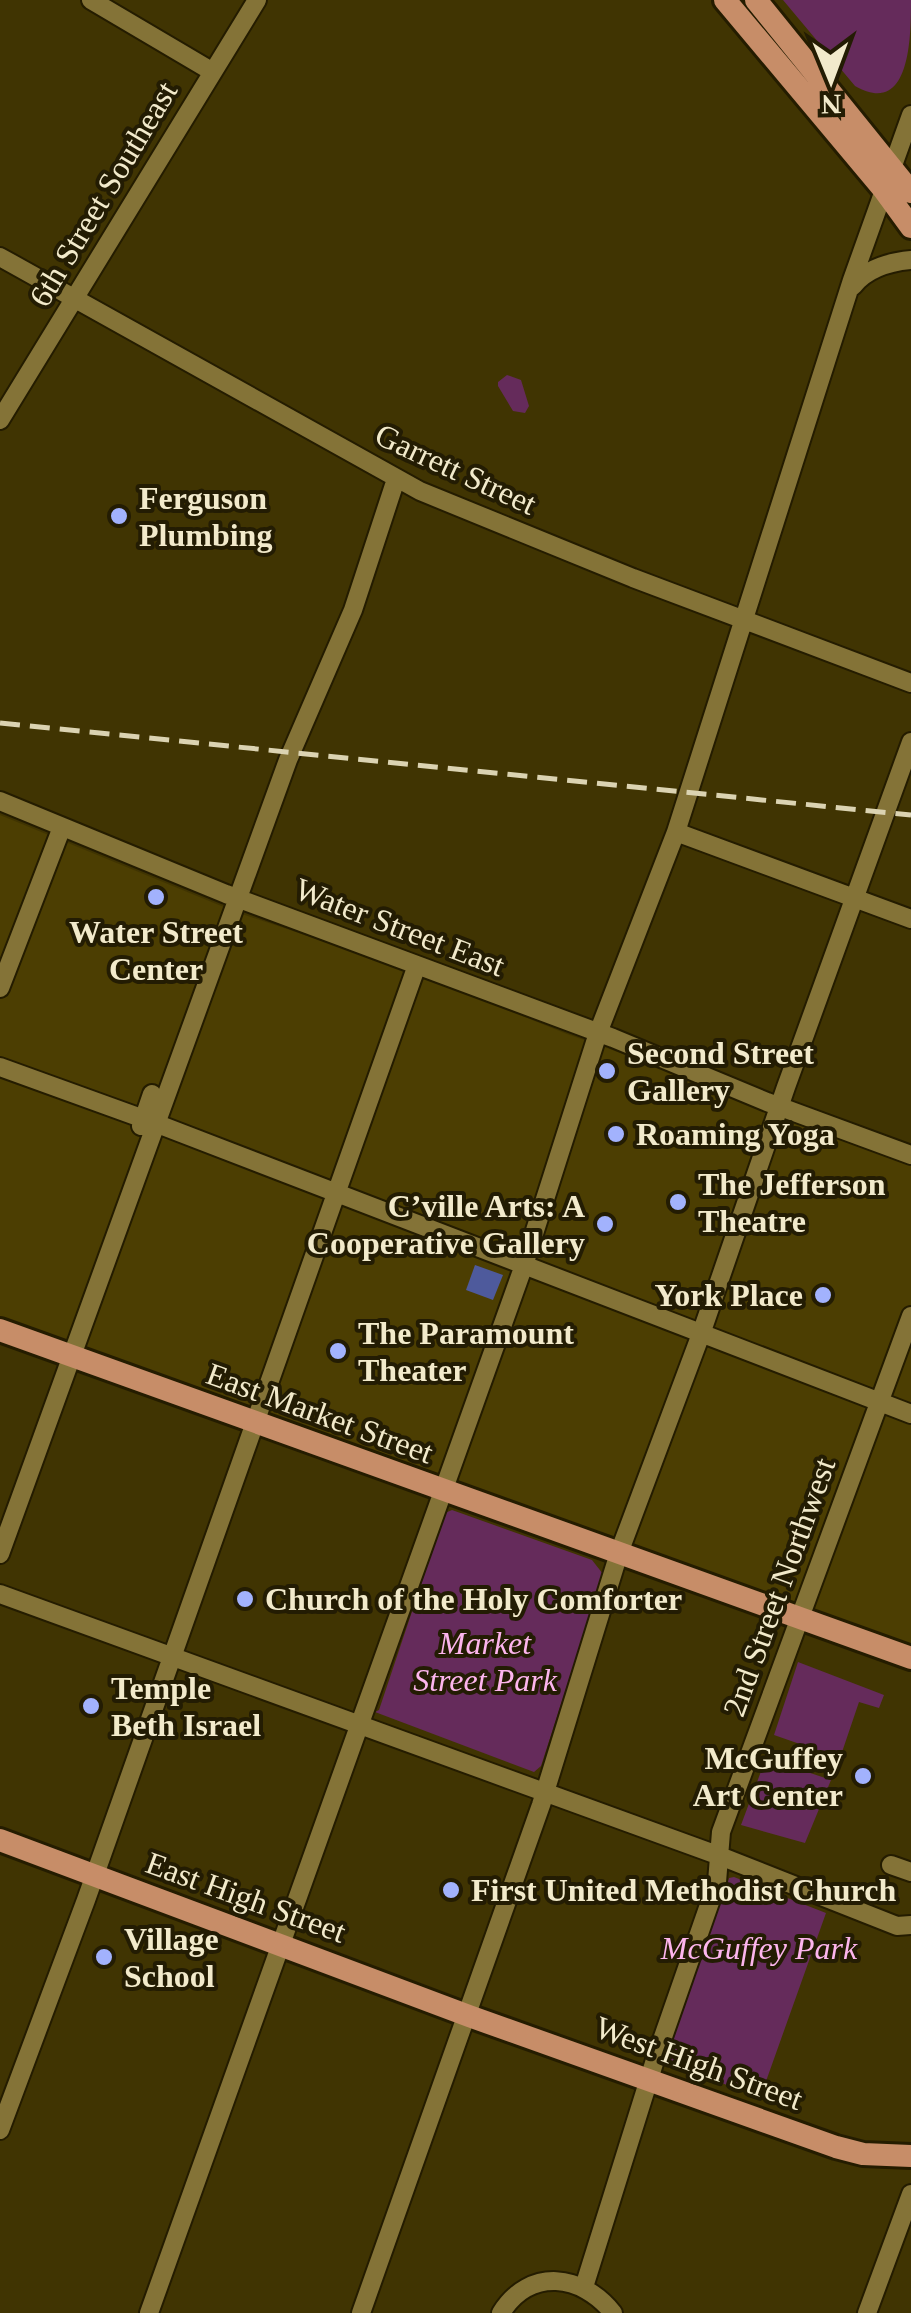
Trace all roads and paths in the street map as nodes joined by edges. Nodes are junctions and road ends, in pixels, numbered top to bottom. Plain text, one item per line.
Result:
1 (91, 0) edge
2 (257, 0) edge
3 (725, 0) edge
4 (756, 0) edge
5 (212, 72) junction
6 (911, 115) edge
7 (892, 167) junction
8 (884, 190) junction
9 (911, 192) edge
10 (911, 227) edge
11 (0, 257) edge
12 (911, 260) edge
13 (847, 294) junction
14 (74, 299) junction
15 (0, 420) edge
16 (396, 478) junction
17 (742, 617) junction
18 (911, 683) edge
19 (911, 742) edge
20 (0, 801) edge
21 (62, 828) junction
22 (676, 832) junction
23 (239, 898) junction
24 (854, 898) junction
25 (911, 919) edge
26 (418, 965) junction
27 (0, 988) edge
28 (598, 1033) junction
29 (0, 1067) edge
30 (152, 1094) dead end
31 (172, 1102) dead end
32 (779, 1106) junction
33 (154, 1123) junction
34 (134, 1147) dead end
35 (153, 1154) dead end
36 (911, 1156) edge
37 (336, 1194) junction
38 (524, 1266) junction
39 (911, 1316) edge
40 (0, 1330) edge
41 (701, 1334) junction
42 (72, 1358) junction
43 (880, 1402) junction
44 (911, 1414) edge
45 (253, 1422) junction
46 (442, 1491) junction
47 (619, 1553) junction
48 (0, 1554) edge
49 (0, 1594) edge
50 (799, 1617) junction
51 (173, 1657) junction
52 (911, 1658) edge
53 (361, 1725) junction
54 (545, 1792) junction
55 (0, 1840) edge
56 (720, 1856) junction
57 (891, 1865) dead end
58 (911, 1872) edge
59 (95, 1875) junction
60 (911, 1925) edge
61 (280, 1944) junction
62 (469, 2016) junction
63 (650, 2079) junction
64 (0, 2130) edge
65 (911, 2156) edge
66 (911, 2194) edge
67 (584, 2287) junction
68 (150, 2313) edge
69 (361, 2313) edge
70 (501, 2313) edge
71 (613, 2313) edge
72 (867, 2313) edge

1 - 5 street
2 - 5 street, 6th Street Southeast
3 - 8 main road
4 - 7 main road
5 - 14 street, 6th Street Southeast
6 - 7 street
7 - 8 street
7 - 9 main road
8 - 10 main road
8 - 13 street
11 - 14 street, Garrett Street
12 - 13 street
13 - 17 street
14 - 15 street, 6th Street Southeast
14 - 16 street, Garrett Street
16 - 17 street, Garrett Street
16 - 23 street
17 - 18 street, Garrett Street
17 - 22 street
19 - 24 street
20 - 21 street, Water Street East
21 - 23 street, Water Street East
21 - 27 street
22 - 24 street
22 - 28 street
23 - 26 street, Water Street East
23 - 33 street
24 - 25 street
24 - 32 street
26 - 28 street, Water Street East
26 - 37 street
28 - 32 street, Water Street East
28 - 38 street
29 - 33 street
30 - 33 street
31 - 33 street
32 - 36 street, Water Street East
32 - 41 street
33 - 34 street
33 - 35 street
33 - 37 street
33 - 42 street
37 - 38 street
37 - 45 street
38 - 41 street
38 - 46 street
39 - 43 street, 2nd Street Northwest
40 - 42 main road, East Market Street
41 - 43 street
41 - 47 street
42 - 45 main road, East Market Street
42 - 48 street
43 - 44 street
43 - 50 street, 2nd Street Northwest
45 - 46 main road, East Market Street
45 - 51 street
46 - 47 main road, East Market Street
46 - 53 street
47 - 50 main road, East Market Street
47 - 54 street
49 - 51 street
50 - 52 main road, East Market Street
50 - 56 street, 2nd Street Northwest
51 - 53 street
51 - 59 street
53 - 54 street
53 - 61 street
54 - 56 street
54 - 62 street
55 - 59 main road, East High Street
56 - 60 street
56 - 63 street, 2nd Street Northwest
57 - 58 street
59 - 61 main road, East High Street
59 - 64 street
61 - 62 main road, East High Street
61 - 68 street
62 - 63 main road, West High Street
62 - 69 street
63 - 65 main road, West High Street
63 - 67 street, 2nd Street Northwest
66 - 72 street
67 - 70 street
67 - 71 street

